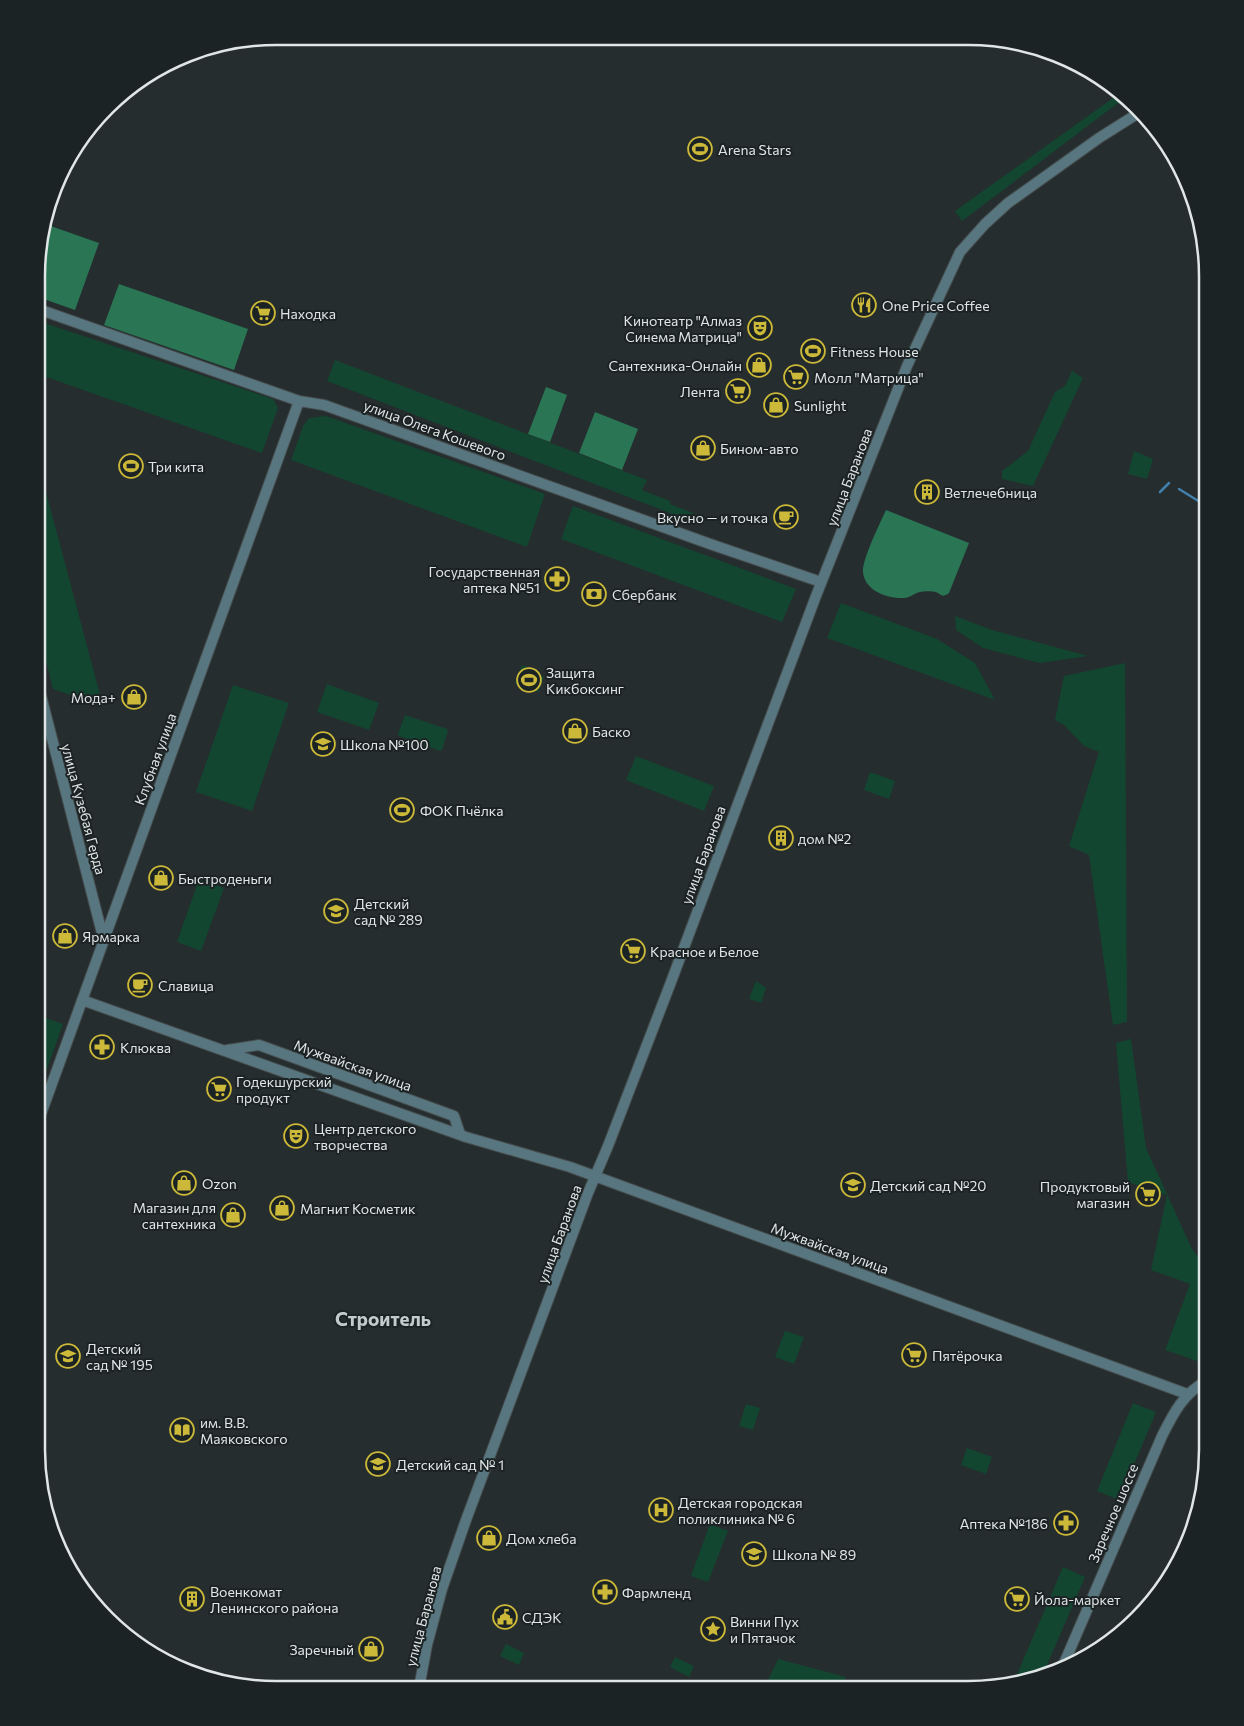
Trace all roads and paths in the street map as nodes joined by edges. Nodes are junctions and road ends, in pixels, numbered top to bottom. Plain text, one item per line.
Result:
1 (1134, 116) edge
2 (45, 311) edge
3 (299, 401) junction
4 (821, 582) junction
5 (45, 711) edge
6 (104, 940) junction
7 (82, 1000) junction
8 (224, 1050) junction
9 (45, 1104) edge
10 (460, 1134) junction
11 (595, 1176) junction
12 (1199, 1386) edge
13 (1187, 1394) junction
14 (1066, 1659) edge
15 (420, 1681) edge

1 - 4 street, улица Баранова
2 - 3 street, улица Олега Кошевого
3 - 4 street, улица Олега Кошевого
3 - 6 street, Клубная улица
4 - 11 street, улица Баранова
5 - 6 street, улица Кузебая Герда
6 - 7 street, Клубная улица
7 - 8 street, Мужвайская улица
7 - 9 street, Клубная улица
8 - 10 street, Мужвайская улица
8 - 10 street, Мужвайская улица
10 - 11 street, Мужвайская улица
11 - 13 street, Мужвайская улица
11 - 15 street, улица Баранова
12 - 13 street, Заречное шоссе
13 - 14 street, Заречное шоссе

